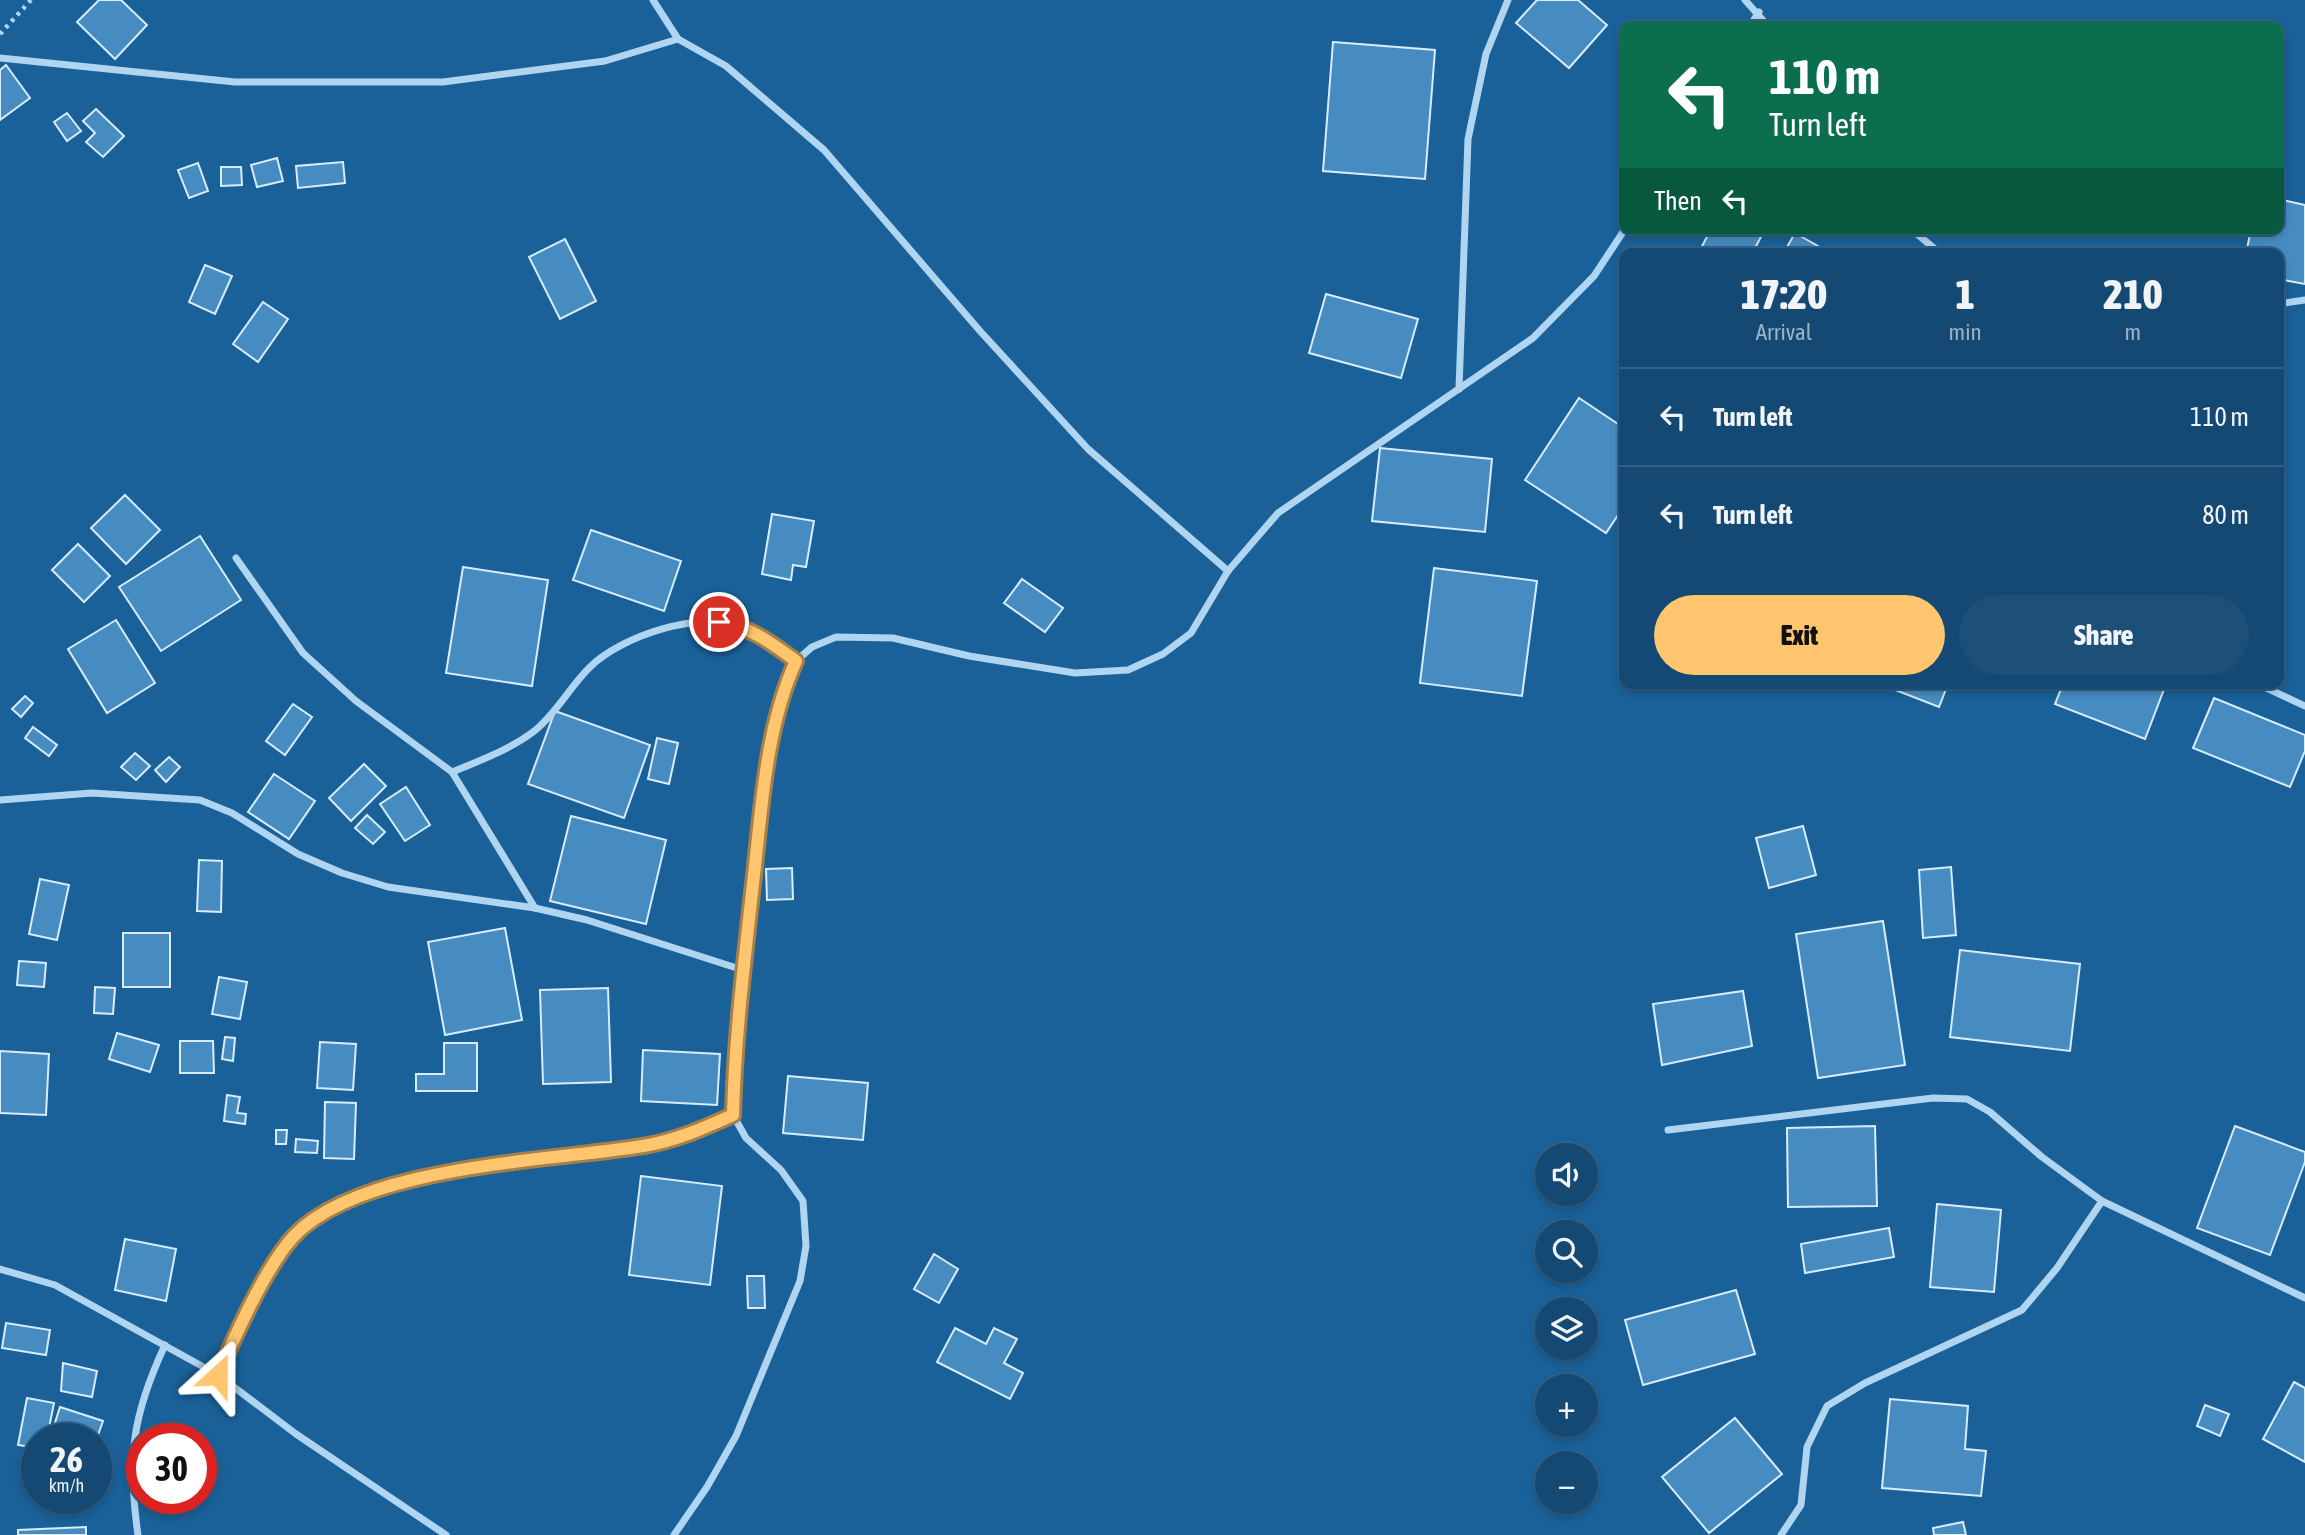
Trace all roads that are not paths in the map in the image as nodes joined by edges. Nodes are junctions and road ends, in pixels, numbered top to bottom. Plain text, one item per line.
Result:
1 (653, 0) edge
2 (1508, 0) edge
3 (1745, 0) edge
4 (1759, 12) junction
5 (1753, 21) edge
6 (1765, 21) edge
7 (678, 39) junction
8 (0, 58) edge
9 (1622, 235) edge
10 (1918, 235) edge
11 (1934, 248) edge
12 (2305, 300) edge
13 (2284, 303) edge
14 (1459, 389) junction
15 (236, 558) dead end
16 (1228, 571) junction
17 (796, 661) junction
18 (2269, 689) edge
19 (2305, 706) edge
20 (452, 772) junction
21 (0, 800) edge
22 (535, 908) junction
23 (743, 970) junction
24 (733, 1115) junction
25 (1668, 1130) dead end
26 (2102, 1201) junction
27 (0, 1269) edge
28 (2305, 1298) edge
29 (165, 1345) junction
30 (218, 1375) junction
31 (138, 1535) edge
32 (446, 1535) edge
33 (674, 1535) edge
34 (1781, 1535) edge

1 - 7 street
2 - 14 street
3 - 4 street
4 - 5 street
4 - 6 street
7 - 8 street
7 - 16 street
9 - 14 street
10 - 11 street
12 - 13 street
14 - 16 street
15 - 20 street
16 - 17 street
17 - 20 street
17 - 23 street
18 - 19 street
20 - 22 street
21 - 22 street
22 - 23 street
23 - 24 street
24 - 30 street
24 - 33 street
25 - 26 street
26 - 28 street
26 - 34 street
27 - 29 street
29 - 30 street
29 - 31 street
30 - 32 street

